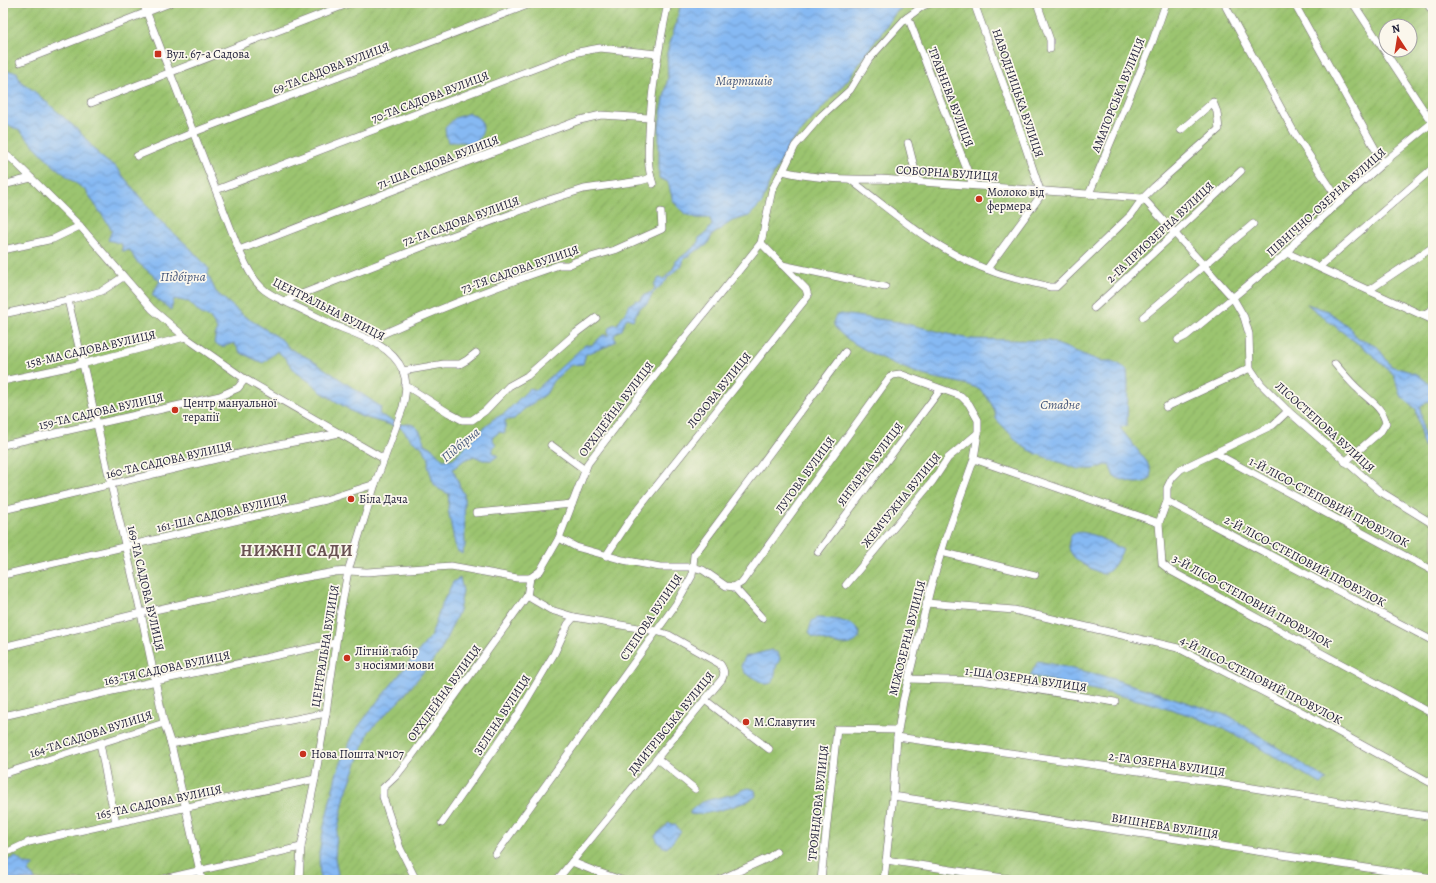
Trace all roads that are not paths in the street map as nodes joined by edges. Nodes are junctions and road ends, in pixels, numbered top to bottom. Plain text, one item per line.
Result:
1 (144, 3) edge
2 (170, 3) edge
3 (350, 3) edge
4 (533, 3) edge
5 (668, 3) edge
6 (931, 3) edge
7 (974, 3) edge
8 (1037, 3) edge
9 (1166, 3) edge
10 (1294, 3) edge
11 (1353, 3) edge
12 (1427, 3) edge
13 (1226, 7) dead end
14 (147, 12) junction
15 (1433, 12) edge
16 (908, 17) junction
17 (1050, 48) dead end
18 (657, 54) junction
19 (20, 62) dead end
20 (170, 72) junction
21 (91, 103) dead end
22 (649, 118) junction
23 (1432, 123) edge
24 (1181, 130) dead end
25 (194, 132) junction
26 (908, 143) dead end
27 (3, 153) edge
28 (137, 156) dead end
29 (1383, 163) junction
30 (1433, 168) edge
31 (783, 171) junction
32 (1241, 171) dead end
33 (31, 178) junction
34 (851, 180) junction
35 (918, 182) junction
36 (3, 184) edge
37 (973, 185) junction
38 (216, 190) junction
39 (1042, 191) junction
40 (1089, 194) junction
41 (1143, 198) junction
42 (1340, 202) junction
43 (661, 212) dead end
44 (1253, 224) dead end
45 (80, 226) junction
46 (1175, 233) junction
47 (761, 243) junction
48 (1433, 247) edge
49 (3, 250) edge
50 (239, 250) junction
51 (1287, 253) junction
52 (782, 265) junction
53 (1204, 265) junction
54 (1319, 267) junction
55 (987, 269) junction
56 (123, 277) junction
57 (885, 287) dead end
58 (1369, 290) junction
59 (1233, 298) junction
60 (68, 300) junction
61 (284, 301) junction
62 (1094, 308) dead end
63 (1433, 309) edge
64 (3, 314) edge
65 (1422, 315) junction
66 (1143, 317) dead end
67 (596, 318) dead end
68 (1433, 320) edge
69 (185, 337) junction
70 (370, 340) junction
71 (1178, 340) dead end
72 (845, 352) dead end
73 (476, 353) dead end
74 (82, 364) junction
75 (1335, 364) dead end
76 (1250, 368) junction
77 (403, 371) junction
78 (245, 379) junction
79 (3, 381) edge
80 (405, 385) junction
81 (940, 390) junction
82 (1166, 407) dead end
83 (1288, 412) junction
84 (96, 423) junction
85 (340, 433) junction
86 (978, 433) junction
87 (3, 445) edge
88 (551, 445) dead end
89 (1215, 453) junction
90 (384, 459) junction
91 (974, 459) junction
92 (1345, 462) junction
93 (585, 470) junction
94 (375, 484) junction
95 (110, 485) junction
96 (1167, 502) junction
97 (572, 504) junction
98 (3, 510) edge
99 (476, 513) dead end
100 (1159, 523) junction
101 (1433, 524) edge
102 (559, 538) junction
103 (125, 547) junction
104 (818, 552) dead end
105 (941, 552) junction
106 (606, 556) junction
107 (693, 566) junction
108 (348, 571) junction
109 (1433, 571) edge
110 (3, 575) edge
111 (1035, 575) dead end
112 (530, 578) junction
113 (846, 585) dead end
114 (734, 587) junction
115 (527, 596) junction
116 (926, 603) junction
117 (141, 613) junction
118 (574, 617) junction
119 (762, 618) dead end
120 (656, 631) junction
121 (1433, 641) edge
122 (335, 643) junction
123 (3, 646) edge
124 (909, 679) junction
125 (156, 681) junction
126 (705, 700) junction
127 (1115, 702) dead end
128 (326, 712) junction
129 (1433, 714) edge
130 (3, 716) edge
131 (164, 723) junction
132 (837, 729) joint
133 (897, 734) junction
134 (100, 743) junction
135 (171, 744) junction
136 (769, 749) dead end
137 (658, 758) junction
138 (3, 774) edge
139 (315, 779) junction
140 (1433, 784) edge
141 (695, 789) dead end
142 (893, 796) junction
143 (186, 808) junction
144 (1433, 817) edge
145 (116, 822) junction
146 (442, 823) dead end
147 (301, 847) junction
148 (10, 851) dead end
149 (776, 852) dead end
150 (496, 854) dead end
151 (886, 860) junction
152 (572, 862) junction
153 (200, 871) junction
154 (1433, 878) edge
155 (159, 880) edge
156 (202, 880) edge
157 (298, 880) edge
158 (416, 880) edge
159 (557, 880) edge
160 (621, 880) edge
161 (719, 880) edge
162 (821, 880) edge
163 (884, 880) edge
164 (1017, 880) edge

1 - 14 street, ЦЕНТРАЛЬНА ВУЛИЦЯ
2 - 14 street
3 - 20 street
4 - 25 street, 69-ТА САДОВА ВУЛИЦЯ
5 - 18 street
6 - 16 street, ОРХІДЕЙНА ВУЛИЦЯ
7 - 39 street, НАВОДНИЦЬКА ВУЛИЦЯ
8 - 17 street
9 - 40 street, АМАТОРСЬКА ВУЛИЦЯ
10 - 29 street
11 - 23 street
12 - 15 street
13 - 42 street
14 - 19 street
14 - 20 street, ЦЕНТРАЛЬНА ВУЛИЦЯ
16 - 31 street, ОРХІДЕЙНА ВУЛИЦЯ
16 - 37 street, ТРАВНЕВА ВУЛИЦЯ
18 - 22 street
18 - 38 street, 70-ТА САДОВА ВУЛИЦЯ
20 - 21 street
20 - 25 street, ЦЕНТРАЛЬНА ВУЛИЦЯ
22 - 50 street, 71-ША САДОВА ВУЛИЦЯ
22 - 61 street, 72-ГА САДОВА ВУЛИЦЯ
23 - 29 street, ПІВНІЧНО-ОЗЕРНА ВУЛИЦЯ
24 - 41 street
25 - 28 street, 69-ТА САДОВА ВУЛИЦЯ
25 - 38 street, ЦЕНТРАЛЬНА ВУЛИЦЯ
26 - 35 street
27 - 33 street
29 - 42 street, ПІВНІЧНО-ОЗЕРНА ВУЛИЦЯ
30 - 54 street
31 - 34 street, СОБОРНА ВУЛИЦЯ
31 - 47 street, ОРХІДЕЙНА ВУЛИЦЯ
32 - 46 street, 2-ГА ПРИОЗЕРНА ВУЛИЦЯ
33 - 36 street
33 - 45 street
34 - 35 street, СОБОРНА ВУЛИЦЯ
34 - 55 street
35 - 37 street, СОБОРНА ВУЛИЦЯ
37 - 39 street, СОБОРНА ВУЛИЦЯ
38 - 50 street, ЦЕНТРАЛЬНА ВУЛИЦЯ
39 - 40 street, СОБОРНА ВУЛИЦЯ
39 - 55 street
40 - 41 street, СОБОРНА ВУЛИЦЯ
41 - 46 street
41 - 55 street
42 - 51 street, ПІВНІЧНО-ОЗЕРНА ВУЛИЦЯ
43 - 70 street, 73-ТЯ САДОВА ВУЛИЦЯ
44 - 53 street
45 - 49 street
45 - 56 street
46 - 53 street
46 - 62 street, 2-ГА ПРИОЗЕРНА ВУЛИЦЯ
47 - 52 street, ЛОЗОВА ВУЛИЦЯ
47 - 93 street, ОРХІДЕЙНА ВУЛИЦЯ
48 - 58 street
50 - 61 street, ЦЕНТРАЛЬНА ВУЛИЦЯ
51 - 54 street
51 - 59 street, ПІВНІЧНО-ОЗЕРНА ВУЛИЦЯ
52 - 57 street
52 - 106 street, ЛОЗОВА ВУЛИЦЯ
53 - 59 street
53 - 66 street
54 - 58 street
56 - 60 street
56 - 69 street
58 - 65 street
59 - 71 street, ПІВНІЧНО-ОЗЕРНА ВУЛИЦЯ
59 - 76 street
60 - 64 street
60 - 74 street, 169-ТА САДОВА ВУЛИЦЯ
61 - 70 street, ЦЕНТРАЛЬНА ВУЛИЦЯ
63 - 65 street
65 - 68 street
67 - 80 street
69 - 74 street, 158-МА САДОВА ВУЛИЦЯ
69 - 78 street
70 - 77 street, ЦЕНТРАЛЬНА ВУЛИЦЯ
72 - 107 street, СТЕПОВА ВУЛИЦЯ
73 - 77 street
74 - 79 street, 158-МА САДОВА ВУЛИЦЯ
74 - 84 street, 169-ТА САДОВА ВУЛИЦЯ
75 - 92 street
76 - 82 street
76 - 83 street, ЛІСОСТЕПОВА ВУЛИЦЯ
77 - 80 street, ЦЕНТРАЛЬНА ВУЛИЦЯ
78 - 84 street, 159-ТА САДОВА ВУЛИЦЯ
78 - 85 street
80 - 90 street, ЦЕНТРАЛЬНА ВУЛИЦЯ
81 - 86 street, МІЖОЗЕРНА ВУЛИЦЯ
81 - 104 street, ЯНТАРНА ВУЛИЦЯ
81 - 114 street, ЛУГОВА ВУЛИЦЯ
83 - 89 street
83 - 92 street, ЛІСОСТЕПОВА ВУЛИЦЯ
84 - 87 street, 159-ТА САДОВА ВУЛИЦЯ
84 - 95 street, 169-ТА САДОВА ВУЛИЦЯ
85 - 90 street
85 - 95 street, 160-ТА САДОВА ВУЛИЦЯ
86 - 91 street, МІЖОЗЕРНА ВУЛИЦЯ
86 - 113 street, ЖЕМЧУЖНА ВУЛИЦЯ
88 - 93 street
89 - 96 street
89 - 109 street, 1-Й ЛІСО-СТЕПОВИЙ ПРОВУЛОК
90 - 94 street, ЦЕНТРАЛЬНА ВУЛИЦЯ
91 - 100 street
91 - 105 street, МІЖОЗЕРНА ВУЛИЦЯ
92 - 101 street, ЛІСОСТЕПОВА ВУЛИЦЯ
93 - 97 street, ОРХІДЕЙНА ВУЛИЦЯ
94 - 103 street, 161-ША САДОВА ВУЛИЦЯ
94 - 108 street, ЦЕНТРАЛЬНА ВУЛИЦЯ
95 - 98 street, 160-ТА САДОВА ВУЛИЦЯ
95 - 103 street, 169-ТА САДОВА ВУЛИЦЯ
96 - 100 street
96 - 121 street, 2-Й ЛІСО-СТЕПОВИЙ ПРОВУЛОК
97 - 99 street
97 - 102 street, ОРХІДЕЙНА ВУЛИЦЯ
100 - 129 street, 3-Й ЛІСО-СТЕПОВИЙ ПРОВУЛОК
102 - 106 street
102 - 112 street, ОРХІДЕЙНА ВУЛИЦЯ
103 - 110 street, 161-ША САДОВА ВУЛИЦЯ
103 - 117 street, 169-ТА САДОВА ВУЛИЦЯ
105 - 111 street
105 - 116 street, МІЖОЗЕРНА ВУЛИЦЯ
106 - 107 street
107 - 114 street
107 - 120 street, СТЕПОВА ВУЛИЦЯ
108 - 112 street
108 - 117 street
108 - 122 street, ЦЕНТРАЛЬНА ВУЛИЦЯ
112 - 115 street, ОРХІДЕЙНА ВУЛИЦЯ
114 - 119 street
115 - 118 street, ДМИТРІВСЬКА ВУЛИЦЯ
115 - 158 street, ОРХІДЕЙНА ВУЛИЦЯ
116 - 124 street, МІЖОЗЕРНА ВУЛИЦЯ
116 - 140 street, 4-Й ЛІСО-СТЕПОВИЙ ПРОВУЛОК
117 - 123 street
117 - 125 street, 169-ТА САДОВА ВУЛИЦЯ
118 - 120 street, ДМИТРІВСЬКА ВУЛИЦЯ
118 - 146 street, ЗЕЛЕНА ВУЛИЦЯ
120 - 126 street, ДМИТРІВСЬКА ВУЛИЦЯ
120 - 150 street, СТЕПОВА ВУЛИЦЯ
122 - 125 street, 163-ТЯ САДОВА ВУЛИЦЯ
122 - 128 street, ЦЕНТРАЛЬНА ВУЛИЦЯ
124 - 127 street, 1-ША ОЗЕРНА ВУЛИЦЯ
124 - 133 street, МІЖОЗЕРНА ВУЛИЦЯ
125 - 130 street, 163-ТЯ САДОВА ВУЛИЦЯ
125 - 131 street, 169-ТА САДОВА ВУЛИЦЯ
126 - 136 street
126 - 137 street, ДМИТРІВСЬКА ВУЛИЦЯ
128 - 135 street
128 - 139 street, ЦЕНТРАЛЬНА ВУЛИЦЯ
131 - 134 street, 164-ТА САДОВА ВУЛИЦЯ
131 - 135 street, 169-ТА САДОВА ВУЛИЦЯ
132 - 133 street, 2-ГА ОЗЕРНА ВУЛИЦЯ
132 - 162 street, ТРОЯНДОВА ВУЛИЦЯ
133 - 142 street, МІЖОЗЕРНА ВУЛИЦЯ
133 - 144 street, 2-ГА ОЗЕРНА ВУЛИЦЯ
134 - 138 street, 164-ТА САДОВА ВУЛИЦЯ
134 - 145 street
135 - 143 street, 169-ТА САДОВА ВУЛИЦЯ
137 - 141 street
137 - 152 street, ДМИТРІВСЬКА ВУЛИЦЯ
139 - 143 street, 165-ТА САДОВА ВУЛИЦЯ
139 - 147 street, ЦЕНТРАЛЬНА ВУЛИЦЯ
142 - 151 street, МІЖОЗЕРНА ВУЛИЦЯ
142 - 154 street, ВИШНЕВА ВУЛИЦЯ
143 - 145 street, 165-ТА САДОВА ВУЛИЦЯ
143 - 153 street, 169-ТА САДОВА ВУЛИЦЯ
145 - 148 street, 165-ТА САДОВА ВУЛИЦЯ
147 - 153 street
147 - 157 street, ЦЕНТРАЛЬНА ВУЛИЦЯ
149 - 161 street
151 - 163 street, МІЖОЗЕРНА ВУЛИЦЯ
151 - 164 street
152 - 159 street, ДМИТРІВСЬКА ВУЛИЦЯ
152 - 160 street
153 - 155 street
153 - 156 street, 169-ТА САДОВА ВУЛИЦЯ

